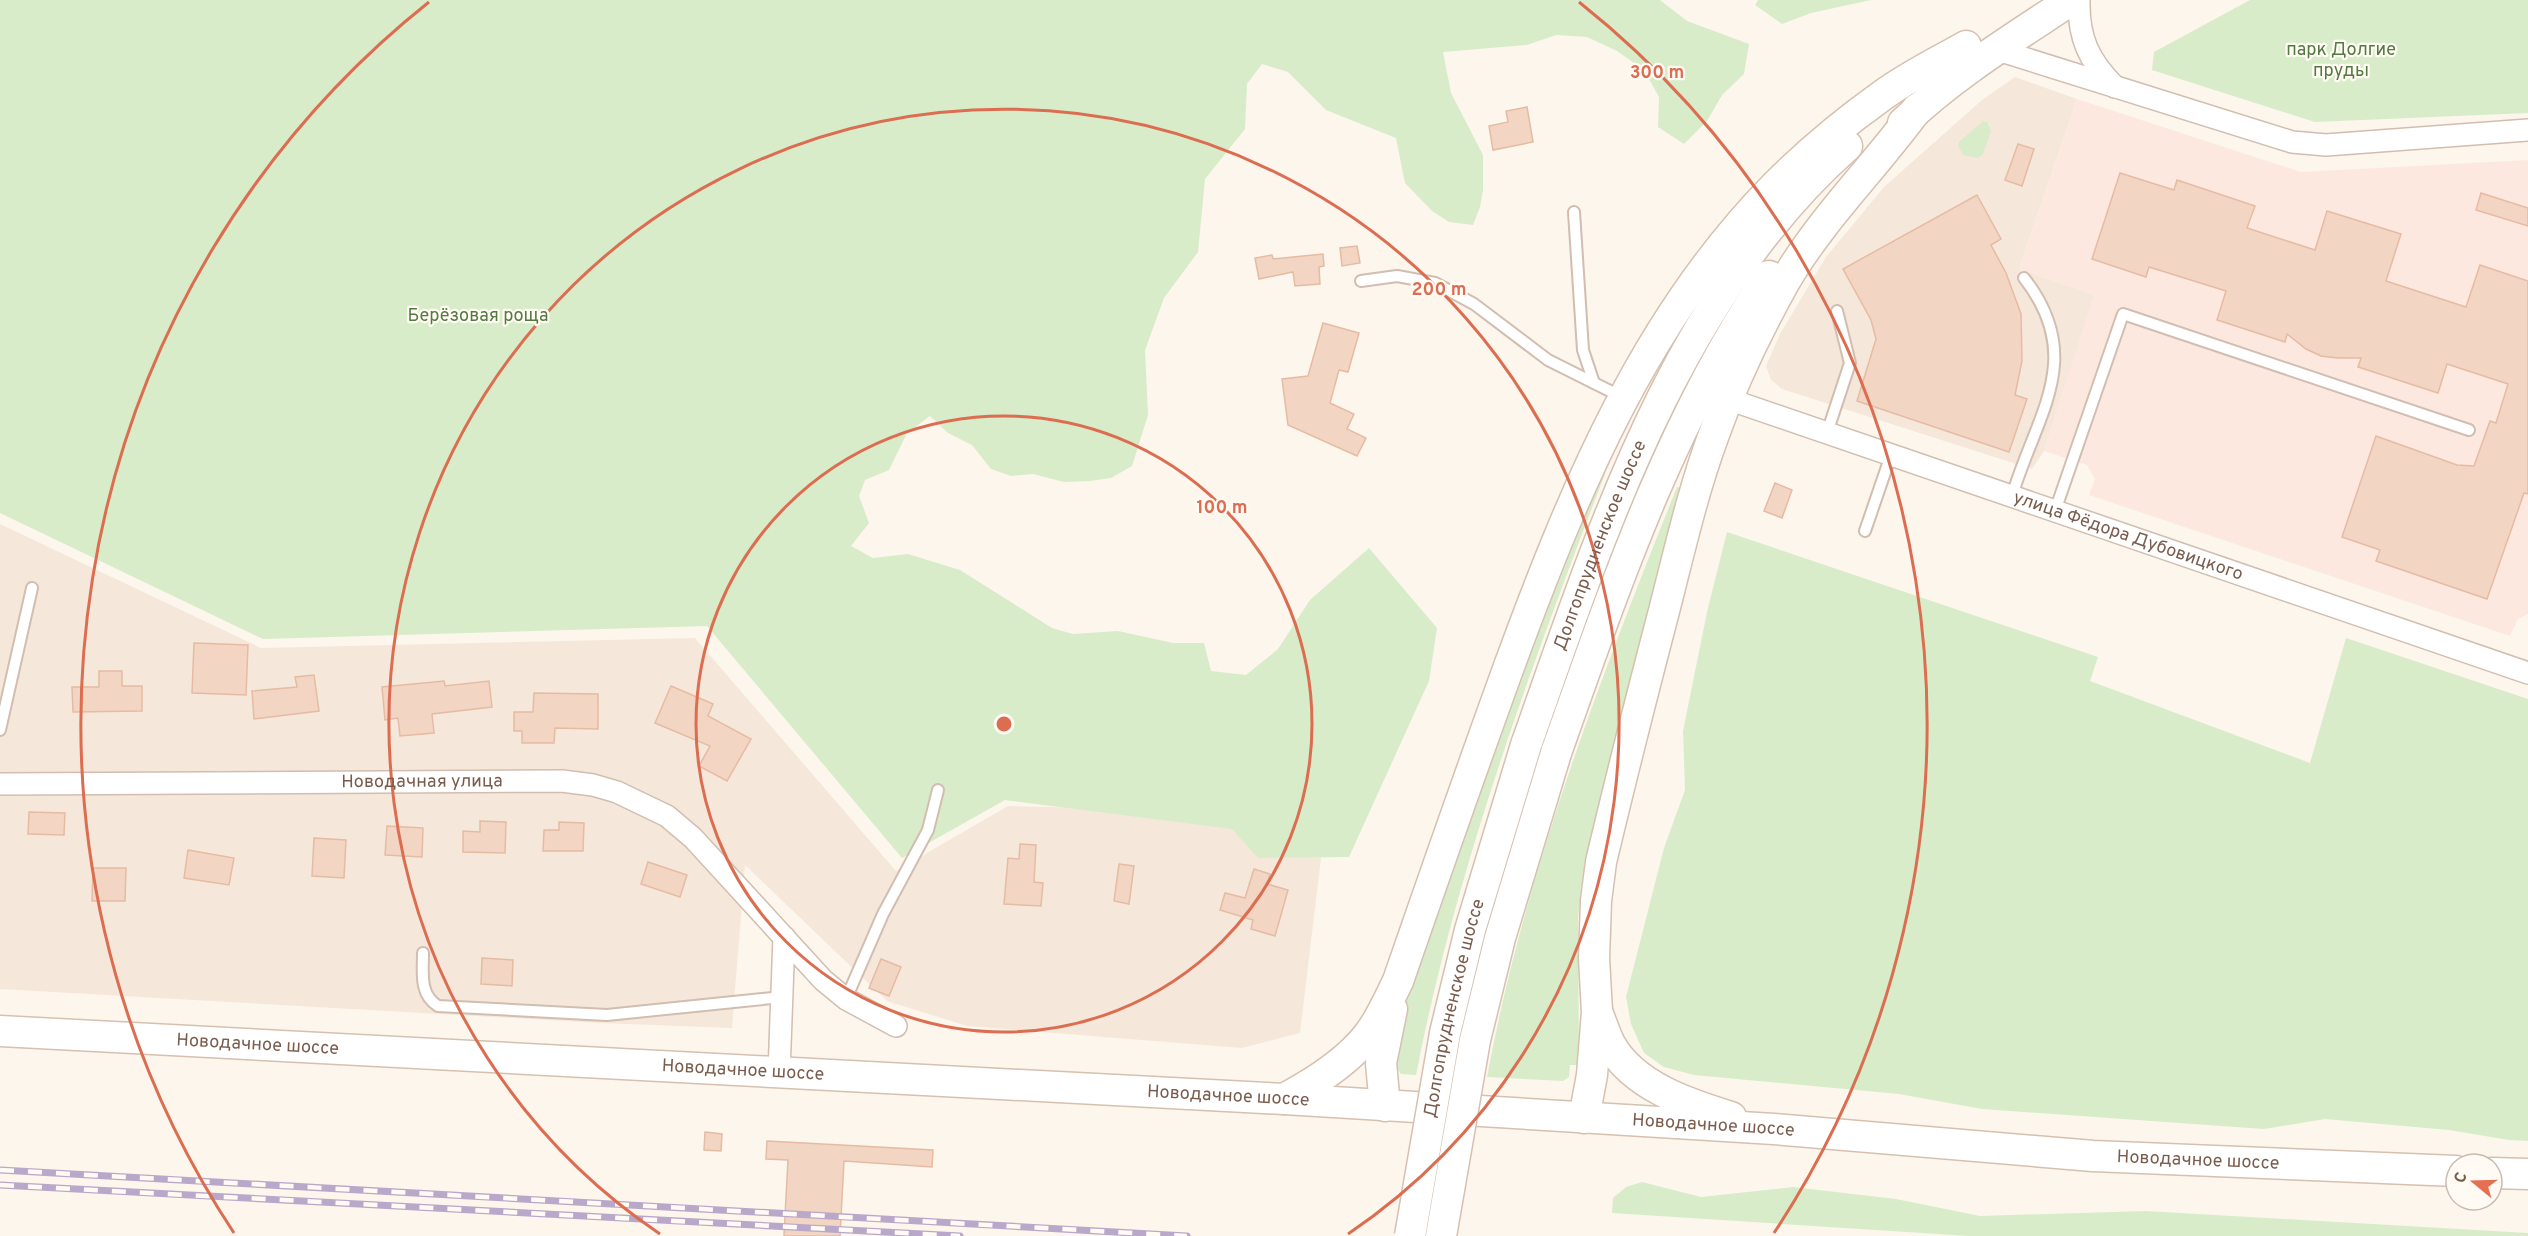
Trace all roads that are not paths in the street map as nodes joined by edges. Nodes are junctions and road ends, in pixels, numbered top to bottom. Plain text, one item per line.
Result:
1 (2041, 0) edge
2 (2071, 0) edge
3 (2079, 0) edge
4 (1966, 46) junction
5 (1998, 50) junction
6 (2116, 87) junction
7 (1917, 109) junction
8 (2528, 130) edge
9 (1574, 212) dead end
10 (2024, 278) dead end
11 (1361, 281) dead end
12 (1837, 311) dead end
13 (1594, 383) junction
14 (1623, 397) junction
15 (1728, 399) junction
16 (2469, 430) dead end
17 (1827, 433) junction
18 (1892, 455) junction
19 (2012, 496) junction
20 (2055, 511) junction
21 (1865, 531) dead end
22 (32, 588) dead end
23 (2528, 673) edge
24 (0, 730) edge
25 (0, 784) edge
26 (938, 790) dead end
27 (784, 937) junction
28 (423, 953) dead end
29 (1398, 981) junction
30 (782, 997) junction
31 (846, 999) junction
32 (1597, 1012) junction
33 (896, 1026) dead end
34 (0, 1031) edge
35 (779, 1073) junction
36 (1284, 1100) junction
37 (1385, 1106) junction
38 (1584, 1118) junction
39 (1774, 1130) junction
40 (2444, 1171) edge
41 (2504, 1173) edge
42 (2528, 1174) edge
43 (1410, 1236) edge
44 (1440, 1236) edge

1 - 4 street, Долгопрудненское шоссе
2 - 5 street, Долгопрудненское шоссе
3 - 6 street
4 - 14 street
4 - 43 street, Долгопрудненское шоссе, bridge
5 - 6 street
5 - 7 street, Долгопрудненское шоссе
6 - 8 street
7 - 15 street
7 - 44 street, Долгопрудненское шоссе, bridge
9 - 13 lane
10 - 19 lane
11 - 13 lane
12 - 17 lane
13 - 14 lane
14 - 29 street
15 - 17 street, улица Фёдора Дубовицкого
15 - 32 street
16 - 20 lane
17 - 18 street, улица Фёдора Дубовицкого
18 - 19 street, улица Фёдора Дубовицкого
18 - 21 lane
19 - 20 street, улица Фёдора Дубовицкого
20 - 23 street, улица Фёдора Дубовицкого
22 - 24 lane
25 - 27 street, Новодачная улица
26 - 31 lane
27 - 30 street
27 - 31 street, Новодачная улица
28 - 30 lane
29 - 36 street
29 - 37 street
30 - 35 street
31 - 33 street, Новодачная улица
32 - 38 street
32 - 39 street
34 - 35 street, Новодачное шоссе
35 - 36 street, Новодачное шоссе
36 - 37 street, Новодачное шоссе
37 - 38 street, Новодачное шоссе
38 - 39 street, Новодачное шоссе
39 - 40 street, Новодачное шоссе
41 - 42 street

